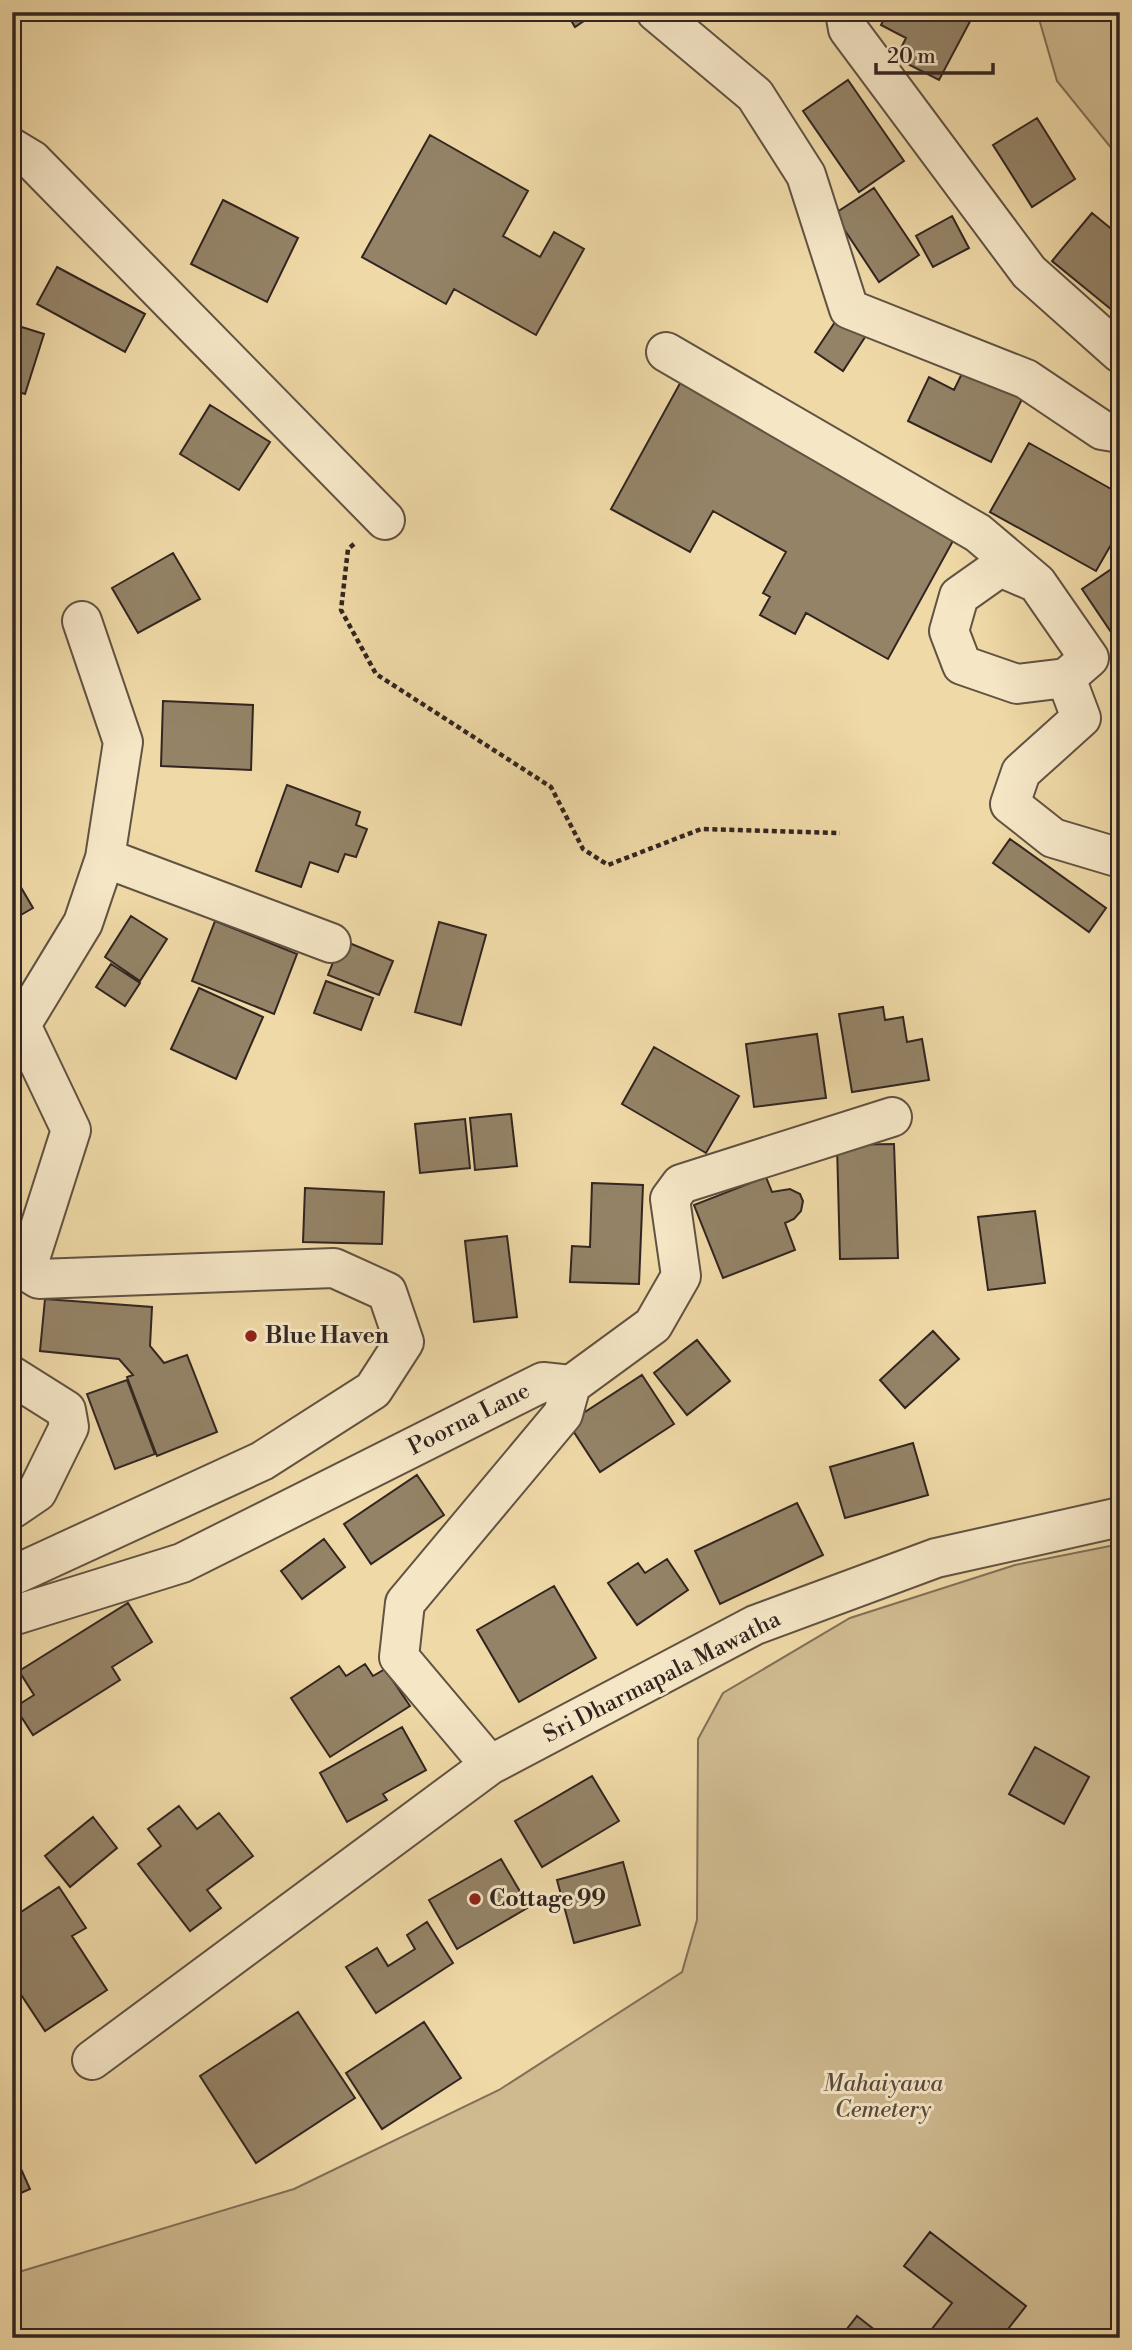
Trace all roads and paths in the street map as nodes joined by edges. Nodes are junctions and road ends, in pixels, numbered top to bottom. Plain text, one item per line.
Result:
1 (656, 12) edge
2 (845, 12) edge
3 (12, 148) edge
4 (666, 352) dead end
5 (1120, 353) edge
6 (1120, 433) edge
7 (386, 520) joint
8 (1037, 583) junction
9 (82, 621) dead end
10 (1066, 678) junction
11 (839, 833) dead end
12 (105, 858) junction
13 (1120, 858) edge
14 (331, 943) dead end
15 (892, 1116) dead end
16 (12, 1377) edge
17 (571, 1385) junction
18 (12, 1509) edge
19 (1120, 1517) edge
20 (12, 1576) edge
21 (12, 1616) edge
22 (490, 1765) junction
23 (92, 2060) dead end

1 - 6 street
2 - 5 street
3 - 7 street
4 - 8 street
7 - 11 path
8 - 10 street
8 - 10 street
9 - 12 street
10 - 13 street
12 - 14 street
12 - 20 street
15 - 17 street
16 - 18 street
17 - 21 street, Poorna Lane
17 - 22 street, Poorna Lane
19 - 22 street, Sri Dharmapala Mawatha
22 - 23 street, Sri Dharmapala Mawatha

